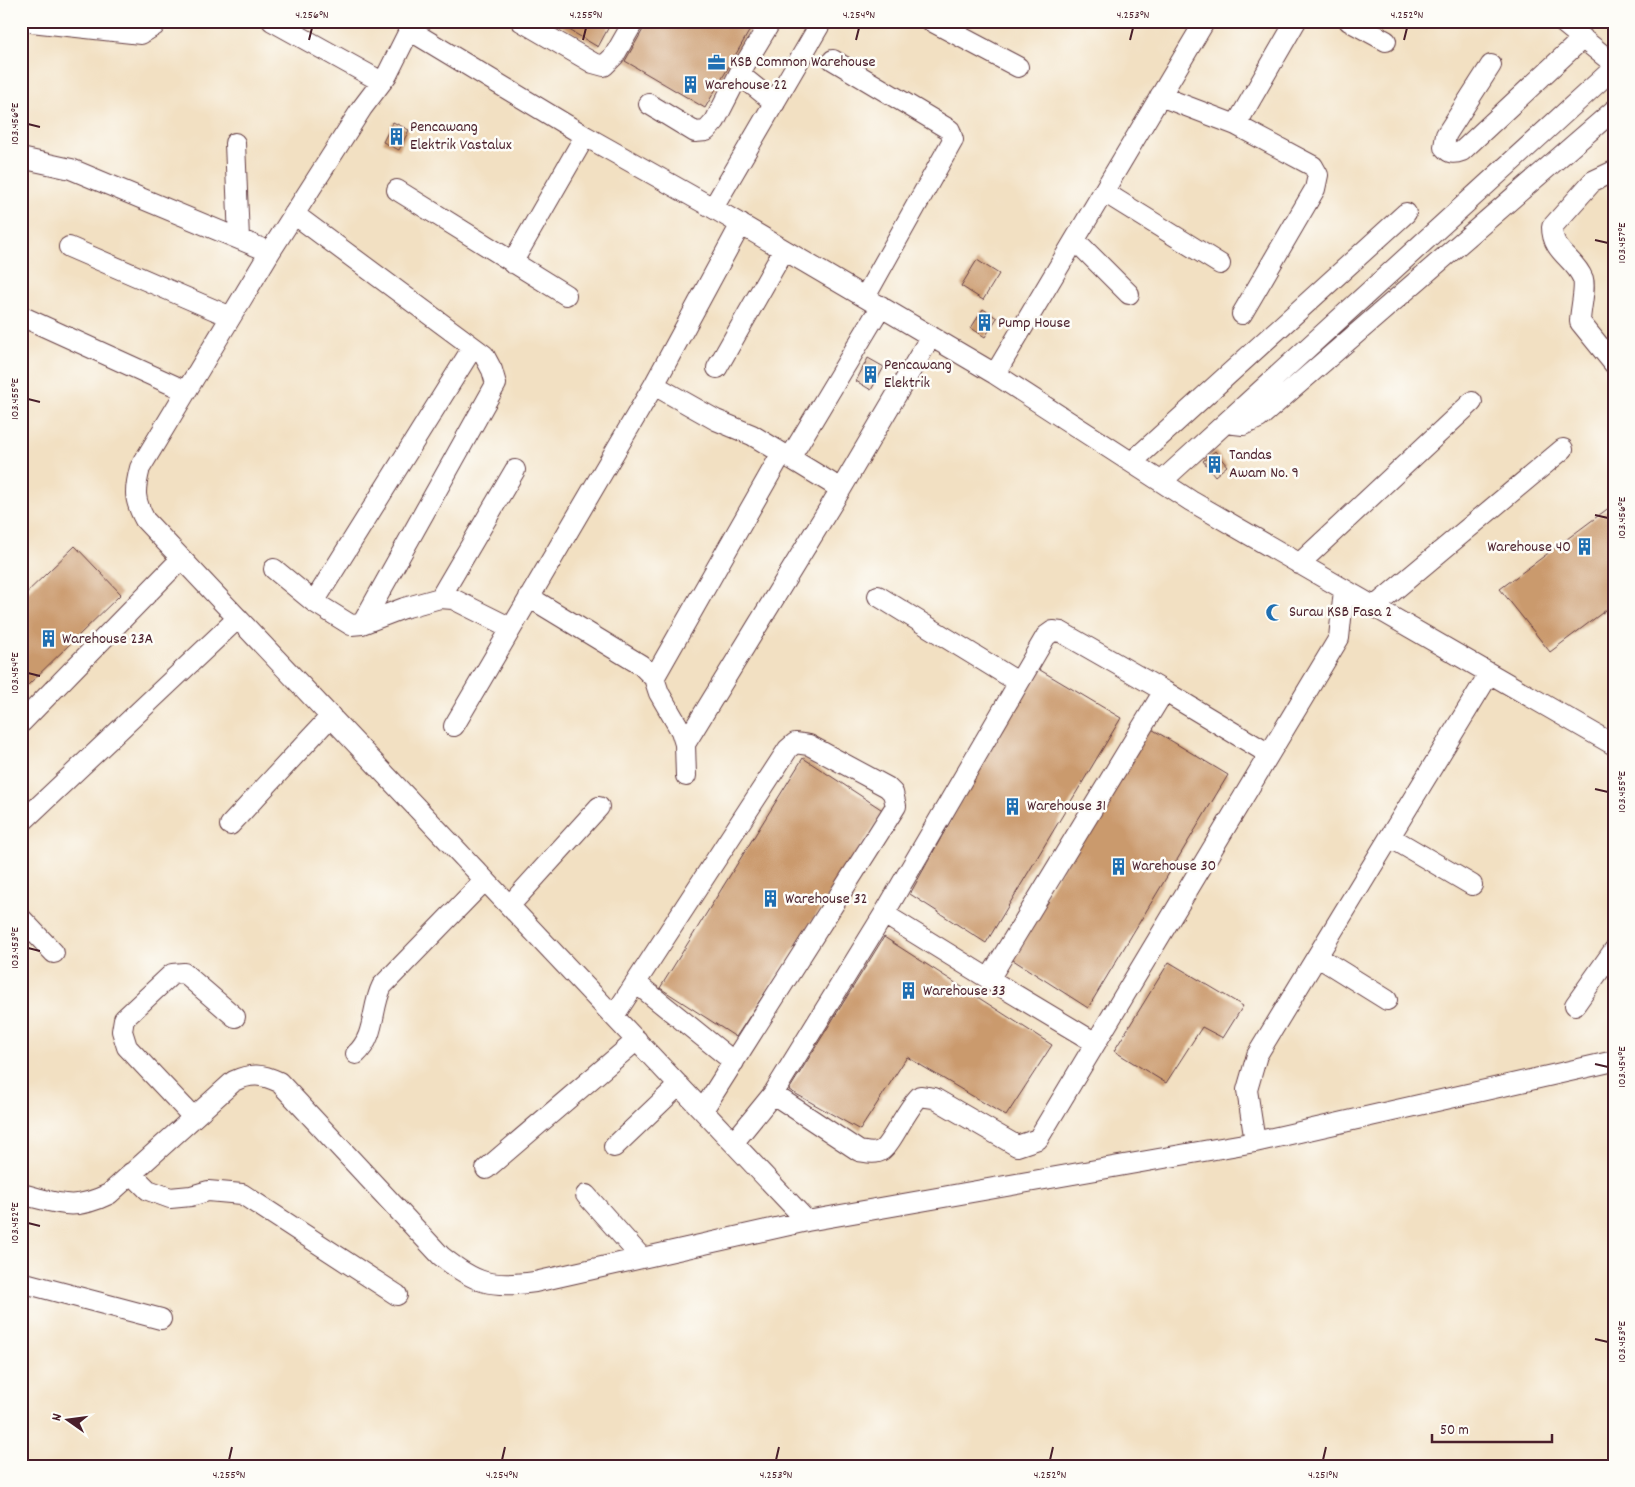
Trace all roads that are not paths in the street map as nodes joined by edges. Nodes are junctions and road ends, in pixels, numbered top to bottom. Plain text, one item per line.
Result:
1 (154, 21) edge
2 (272, 21) edge
3 (521, 21) edge
4 (634, 21) edge
5 (770, 21) edge
6 (822, 21) edge
7 (931, 21) edge
8 (1204, 21) edge
9 (1296, 21) edge
10 (1349, 21) edge
11 (1560, 21) edge
12 (27, 22) edge
13 (412, 26) edge
14 (1583, 38) junction
15 (1386, 41) dead end
16 (834, 60) dead end
17 (1614, 64) edge
18 (1491, 65) dead end
19 (1018, 67) dead end
20 (1614, 68) edge
21 (738, 74) junction
22 (382, 82) junction
23 (1160, 96) junction
24 (775, 103) junction
25 (650, 104) dead end
26 (1614, 110) edge
27 (1236, 125) junction
28 (585, 136) junction
29 (235, 143) dead end
30 (21, 158) edge
31 (1614, 171) edge
32 (397, 190) dead end
33 (1104, 192) junction
34 (713, 208) junction
35 (294, 214) junction
36 (1406, 214) dead end
37 (741, 224) junction
38 (238, 239) junction
39 (1075, 240) junction
40 (69, 247) dead end
41 (784, 250) junction
42 (270, 252) junction
43 (512, 263) junction
44 (1220, 264) dead end
45 (1128, 294) dead end
46 (566, 295) dead end
47 (873, 302) junction
48 (1242, 314) dead end
49 (21, 316) edge
50 (231, 316) junction
51 (931, 336) junction
52 (472, 346) junction
53 (1614, 364) edge
54 (717, 368) dead end
55 (995, 374) junction
56 (654, 386) junction
57 (186, 391) junction
58 (1472, 402) dead end
59 (1226, 423) junction
60 (1563, 449) dead end
61 (786, 455) junction
62 (1132, 462) junction
63 (515, 470) dead end
64 (1162, 481) junction
65 (841, 489) junction
66 (181, 559) junction
67 (1299, 564) junction
68 (274, 569) dead end
69 (1344, 590) junction
70 (878, 596) dead end
71 (530, 597) junction
72 (440, 598) junction
73 (314, 602) junction
74 (1374, 607) junction
75 (238, 618) junction
76 (362, 624) junction
77 (511, 628) junction
78 (1489, 674) junction
79 (654, 678) junction
80 (1018, 682) junction
81 (1164, 691) junction
82 (331, 716) junction
83 (22, 722) edge
84 (454, 726) dead end
85 (685, 744) junction
86 (1614, 745) edge
87 (1269, 754) junction
88 (686, 776) dead end
89 (599, 807) dead end
90 (21, 823) edge
91 (230, 826) dead end
92 (1390, 837) junction
93 (486, 880) junction
94 (1472, 885) dead end
95 (510, 905) junction
96 (884, 914) junction
97 (21, 918) edge
98 (1614, 950) edge
99 (54, 952) dead end
100 (1318, 957) junction
101 (989, 979) junction
102 (636, 983) junction
103 (1386, 1000) dead end
104 (1575, 1005) dead end
105 (614, 1016) junction
106 (236, 1018) dead end
107 (637, 1040) junction
108 (1094, 1042) junction
109 (356, 1054) dead end
110 (1614, 1061) edge
111 (734, 1062) junction
112 (679, 1085) junction
113 (773, 1094) junction
114 (703, 1110) junction
115 (193, 1117) junction
116 (734, 1142) junction
117 (1255, 1142) junction
118 (614, 1147) dead end
119 (486, 1169) dead end
120 (131, 1173) junction
121 (21, 1194) edge
122 (586, 1195) dead end
123 (806, 1221) junction
124 (642, 1258) junction
125 (21, 1282) edge
126 (397, 1295) dead end
127 (161, 1319) dead end

1 - 12 street
2 - 22 street
3 - 4 street
5 - 21 street
6 - 24 street
7 - 19 street
8 - 23 street
9 - 27 street
10 - 15 street
11 - 14 street
13 - 22 street
13 - 28 street
14 - 17 street
14 - 18 street
16 - 47 street
20 - 59 street
21 - 24 street
21 - 25 street
22 - 35 street
23 - 27 street
23 - 33 street
24 - 34 street
26 - 59 street
27 - 48 street
28 - 34 street
28 - 43 street
29 - 38 street
30 - 38 street
31 - 53 street
32 - 43 street
33 - 39 street
33 - 44 street
34 - 37 street
35 - 42 street
35 - 52 street
36 - 62 street
37 - 41 street
37 - 56 street
38 - 42 street
39 - 45 street
39 - 55 street
40 - 50 street
41 - 47 street
41 - 54 street
42 - 50 street
43 - 46 street
47 - 51 street
47 - 61 street
49 - 57 street
50 - 57 street
51 - 55 street
51 - 65 street
52 - 73 street
52 - 76 street
55 - 62 street
56 - 61 street
56 - 71 street
57 - 66 street
58 - 67 street
59 - 64 street
60 - 74 street
61 - 65 street
61 - 79 street
62 - 64 street
63 - 72 street
64 - 67 street
65 - 85 street
66 - 75 street
66 - 83 street
67 - 69 street
68 - 73 street
69 - 74 street
69 - 87 street
70 - 80 street
71 - 77 street
71 - 79 street
72 - 76 street
72 - 77 street
73 - 76 street
74 - 78 street
75 - 82 street
75 - 90 street
77 - 84 street
78 - 86 street
78 - 92 street
79 - 85 street
80 - 81 street
80 - 96 street
81 - 87 street
81 - 101 street
82 - 91 street
82 - 93 street
85 - 88 street
87 - 108 street
89 - 95 street
92 - 94 street
92 - 100 street
93 - 95 street
93 - 109 street
95 - 105 street
96 - 101 street
96 - 113 street
97 - 99 street
98 - 104 street
100 - 103 street
100 - 117 street
101 - 108 street
102 - 105 street
102 - 111 street
102 - 111 street
105 - 107 street
106 - 115 street
107 - 112 street
107 - 119 street
108 - 113 street
110 - 117 street
111 - 114 street
112 - 114 street
112 - 118 street
113 - 116 street
114 - 116 street
115 - 120 street
115 - 124 street
116 - 123 street
117 - 123 street
120 - 121 street
120 - 126 street
122 - 124 street
123 - 124 street
125 - 127 street

